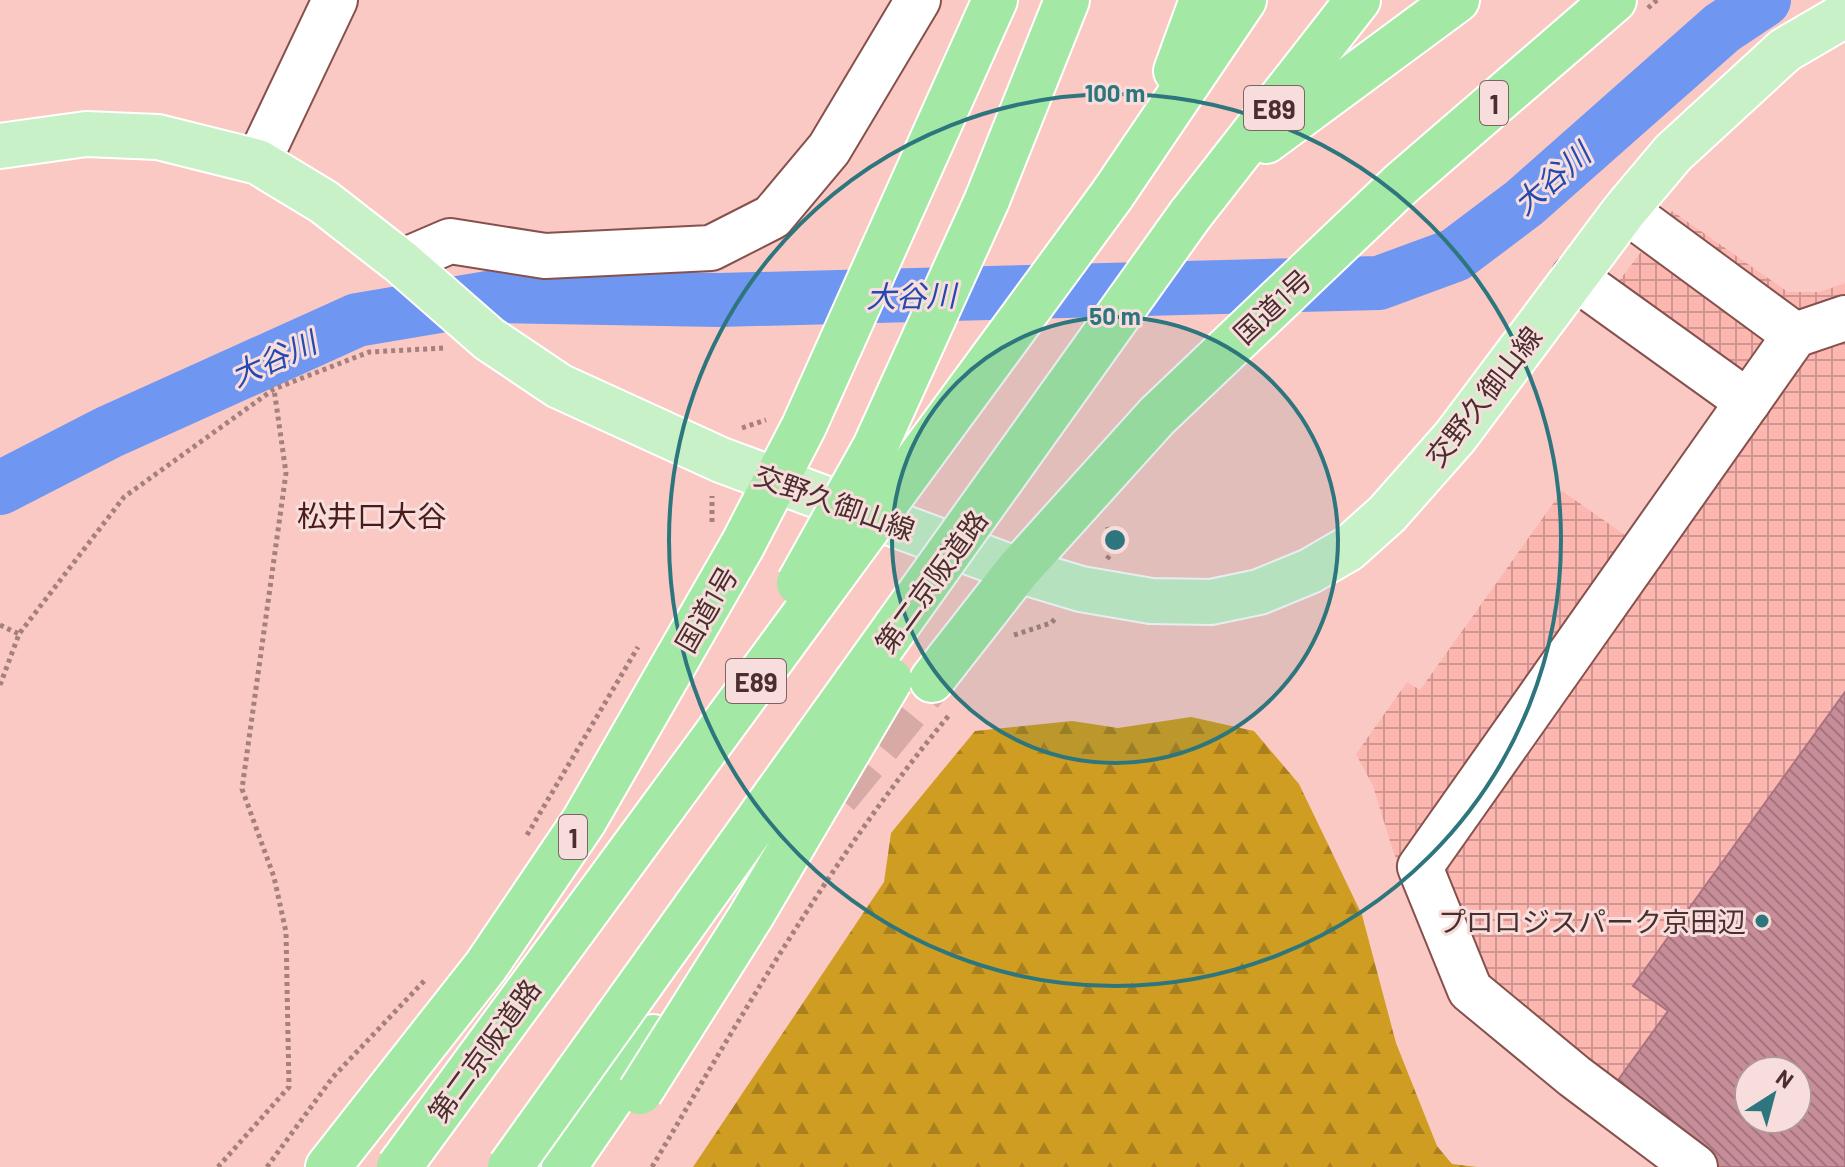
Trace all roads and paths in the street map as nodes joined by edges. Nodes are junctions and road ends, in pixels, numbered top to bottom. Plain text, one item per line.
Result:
1 (335, 0) edge
2 (918, 0) edge
3 (995, 0) edge
4 (1067, 0) edge
5 (1202, 0) edge
6 (1244, 0) edge
7 (1358, 0) edge
8 (1410, 0) edge
9 (1457, 0) edge
10 (1614, 0) edge
11 (1845, 15) edge
12 (1281, 99) junction
13 (0, 146) edge
14 (1140, 154) junction
15 (1238, 154) junction
16 (258, 162) junction
17 (1625, 210) junction
18 (411, 271) junction
19 (1574, 277) junction
20 (1845, 318) edge
21 (480, 332) junction
22 (1795, 335) junction
23 (274, 389) junction
24 (1748, 402) junction
25 (1044, 424) junction
26 (775, 479) junction
27 (712, 482) dead end
28 (1107, 524) dead end
29 (705, 534) dead end
30 (1018, 570) junction
31 (1081, 589) junction
32 (0, 625) edge
33 (19, 634) junction
34 (641, 642) dead end
35 (1006, 645) dead end
36 (0, 685) edge
37 (946, 691) joint
38 (520, 846) dead end
39 (734, 920) dead end
40 (430, 974) dead end
41 (498, 1029) junction
42 (218, 1167) edge
43 (267, 1167) edge
44 (328, 1167) edge
45 (399, 1167) edge
46 (510, 1167) edge
47 (564, 1167) edge
48 (597, 1167) edge
49 (652, 1167) edge
50 (1695, 1167) edge

1 - 16 street
2 - 18 street
3 - 26 highway, 国道1号 / 1
4 - 41 highway, bridge
5 - 14 highway
6 - 14 highway, 第二京阪道路 / E89
7 - 12 highway, 第二京阪道路 / E89
8 - 12 highway
9 - 15 highway
10 - 30 highway, 国道1号 / 1
11 - 17 main road, 交野久御山線
12 - 15 highway, 第二京阪道路 / E89
13 - 16 main road, 交野久御山線
14 - 41 highway, 第二京阪道路 / E89, bridge
15 - 25 highway, 第二京阪道路 / E89, bridge
16 - 18 main road, 交野久御山線
17 - 19 main road, 交野久御山線
17 - 22 street
18 - 21 main road, 交野久御山線
19 - 24 street
19 - 31 main road, 交野久御山線
20 - 22 street
21 - 23 path
21 - 26 main road, 交野久御山線
22 - 24 street
23 - 33 path
23 - 42 path
24 - 50 street
25 - 46 highway, 第二京阪道路 / E89, bridge
25 - 48 highway, bridge
26 - 30 main road, 交野久御山線
26 - 44 highway, 国道1号 / 1
27 - 29 path
28 - 31 path
30 - 31 main road, 交野久御山線
30 - 37 highway, 国道1号 / 1
31 - 35 path
32 - 33 path
33 - 36 path
34 - 38 path
37 - 49 path
39 - 47 highway
40 - 43 path
41 - 45 highway, 第二京阪道路 / E89, bridge

